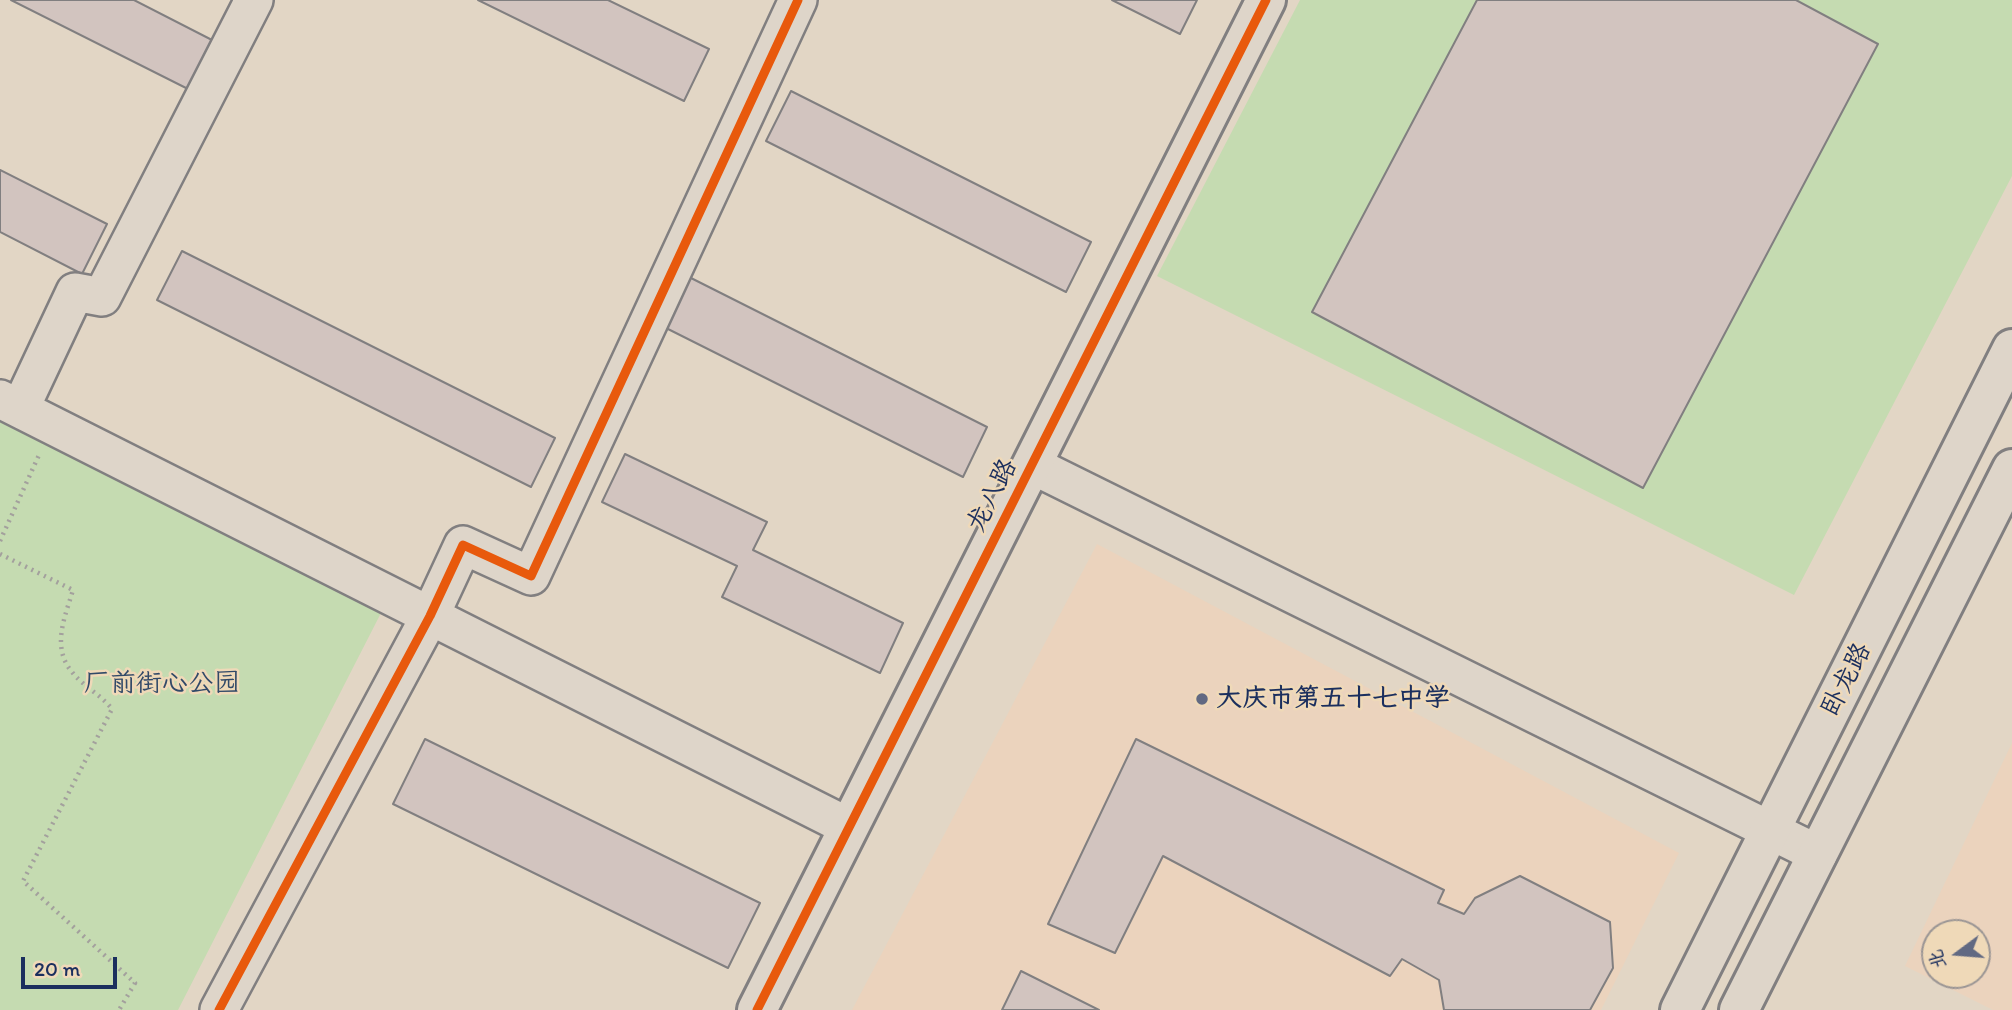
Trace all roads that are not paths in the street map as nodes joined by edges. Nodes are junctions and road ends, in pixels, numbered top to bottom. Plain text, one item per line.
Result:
1 (254, 0) edge
2 (798, 0) edge
3 (1266, 0) edge
4 (2012, 349) edge
5 (24, 411) edge
6 (1032, 465) junction
7 (2012, 469) edge
8 (430, 616) junction
9 (849, 827) junction
10 (1772, 830) junction
11 (1818, 854) junction
12 (219, 1010) edge
13 (757, 1010) edge
14 (1680, 1010) edge
15 (1739, 1010) edge

1 - 5 street
2 - 8 street
3 - 6 main road, 龙八路
4 - 10 main road, 卧龙路
5 - 8 street
6 - 9 main road, 龙八路
6 - 10 street
7 - 11 main road, 卧龙路
8 - 9 street
8 - 12 street
9 - 13 main road, 龙八路
10 - 11 street
10 - 14 main road, 卧龙路
11 - 15 main road, 卧龙路

